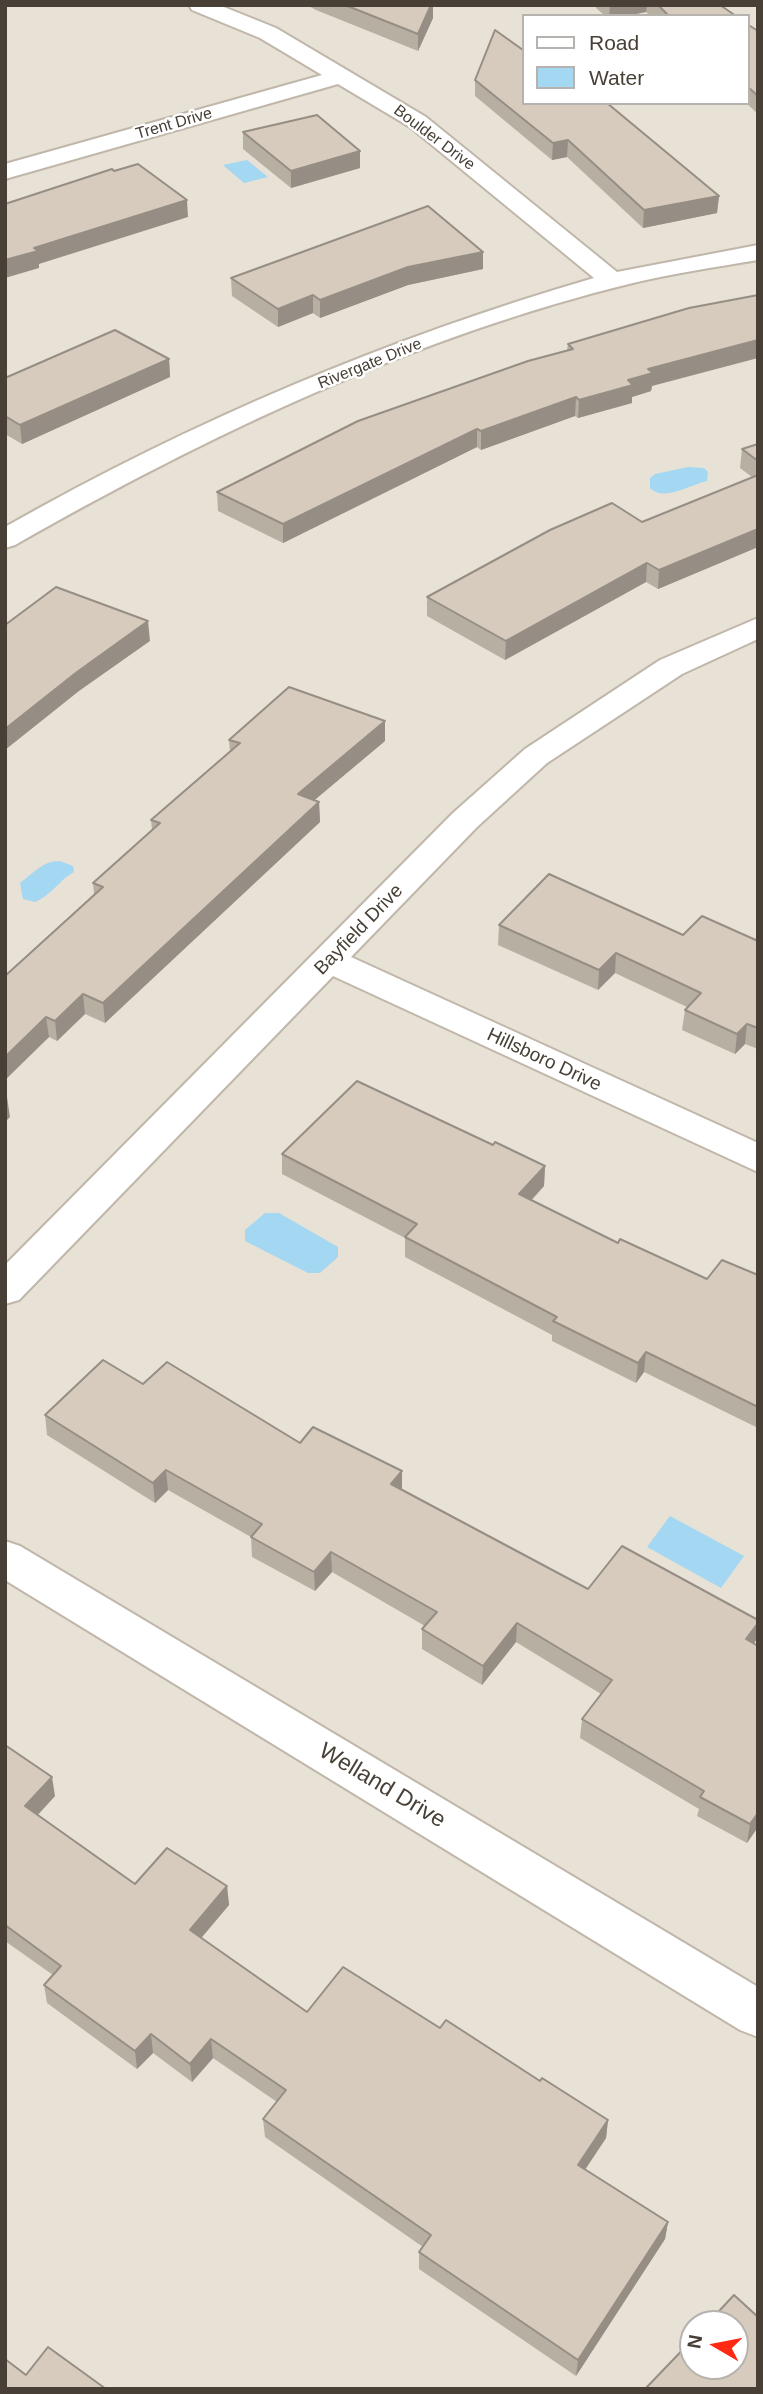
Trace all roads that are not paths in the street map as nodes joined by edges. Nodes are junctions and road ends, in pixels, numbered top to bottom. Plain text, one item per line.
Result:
1 (200, 5) edge
2 (343, 76) junction
3 (5, 172) edge
4 (758, 251) edge
5 (613, 281) junction
6 (5, 539) edge
7 (758, 627) edge
8 (330, 961) junction
9 (758, 1159) edge
10 (5, 1290) edge
11 (5, 1558) edge
12 (758, 2014) edge

1 - 2 street, Boulder Drive
2 - 3 street, Trent Drive
2 - 5 street, Boulder Drive
4 - 5 street, Rivergate Drive
5 - 6 street, Rivergate Drive
7 - 8 street, Bayfield Drive
8 - 9 street, Hillsboro Drive
8 - 10 street, Bayfield Drive
11 - 12 street, Welland Drive

